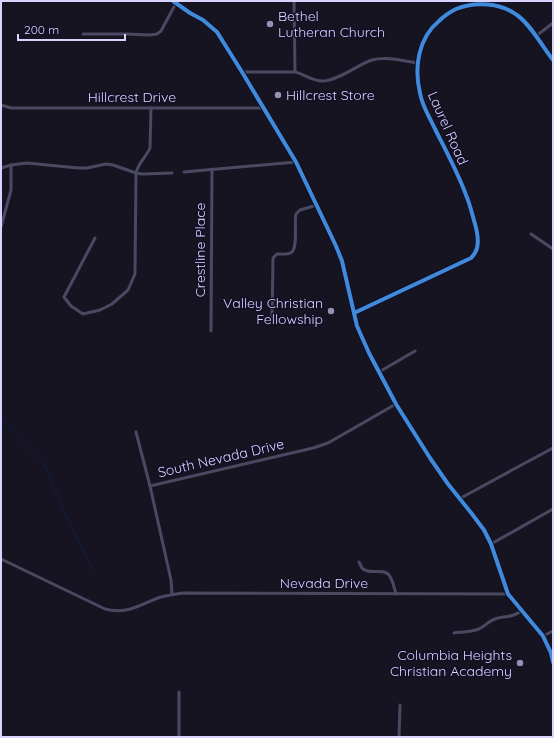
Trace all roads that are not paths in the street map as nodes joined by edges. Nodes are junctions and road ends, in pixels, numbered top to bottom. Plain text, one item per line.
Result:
1 (294, 1) edge
2 (174, 2) edge
3 (553, 23) edge
4 (83, 34) dead end
5 (536, 36) junction
6 (553, 60) edge
7 (418, 63) junction
8 (242, 72) junction
9 (295, 72) junction
10 (1, 105) edge
11 (151, 108) junction
12 (264, 108) junction
13 (296, 162) junction
14 (11, 165) junction
15 (1, 168) edge
16 (212, 169) junction
17 (184, 172) dead end
18 (136, 173) junction
19 (172, 173) dead end
20 (316, 205) junction
21 (1, 227) edge
22 (531, 234) dead end
23 (95, 238) dead end
24 (553, 249) edge
25 (354, 313) junction
26 (272, 320) dead end
27 (211, 331) dead end
28 (415, 351) dead end
29 (379, 372) junction
30 (396, 404) junction
31 (136, 432) dead end
32 (553, 448) edge
33 (150, 486) junction
34 (459, 499) junction
35 (553, 508) edge
36 (491, 544) junction
37 (1, 559) edge
38 (359, 562) dead end
39 (172, 594) junction
40 (396, 594) junction
41 (508, 594) junction
42 (521, 611) junction
43 (553, 631) edge
44 (454, 633) dead end
45 (543, 636) junction
46 (553, 662) edge
47 (179, 692) dead end
48 (400, 705) dead end
49 (179, 737) edge
50 (399, 737) edge

1 - 9 street
2 - 4 street
2 - 8 street
3 - 5 street
5 - 6 street, Laurel Road
5 - 7 street, Laurel Road
7 - 9 street
7 - 25 street, Laurel Road
8 - 9 street
8 - 12 street
10 - 11 street, Hillcrest Drive
11 - 12 street, Hillcrest Drive
11 - 18 street
12 - 13 street
13 - 16 street
13 - 20 street
14 - 15 street
14 - 18 street
14 - 21 street
16 - 17 street
16 - 27 street, Crestline Place
18 - 19 street
18 - 23 street
20 - 25 street
20 - 26 street
22 - 24 street
25 - 29 street
28 - 29 street
29 - 30 street
30 - 33 street, South Nevada Drive
30 - 34 street
31 - 33 street
32 - 34 street
33 - 39 street, South Nevada Drive
34 - 36 street
35 - 36 street
36 - 41 street
37 - 39 street, Nevada Drive
38 - 40 street
39 - 40 street, Nevada Drive
40 - 41 street, Nevada Drive
41 - 42 street
42 - 44 street
42 - 45 street
43 - 45 street
45 - 46 street
47 - 49 street
48 - 50 street

